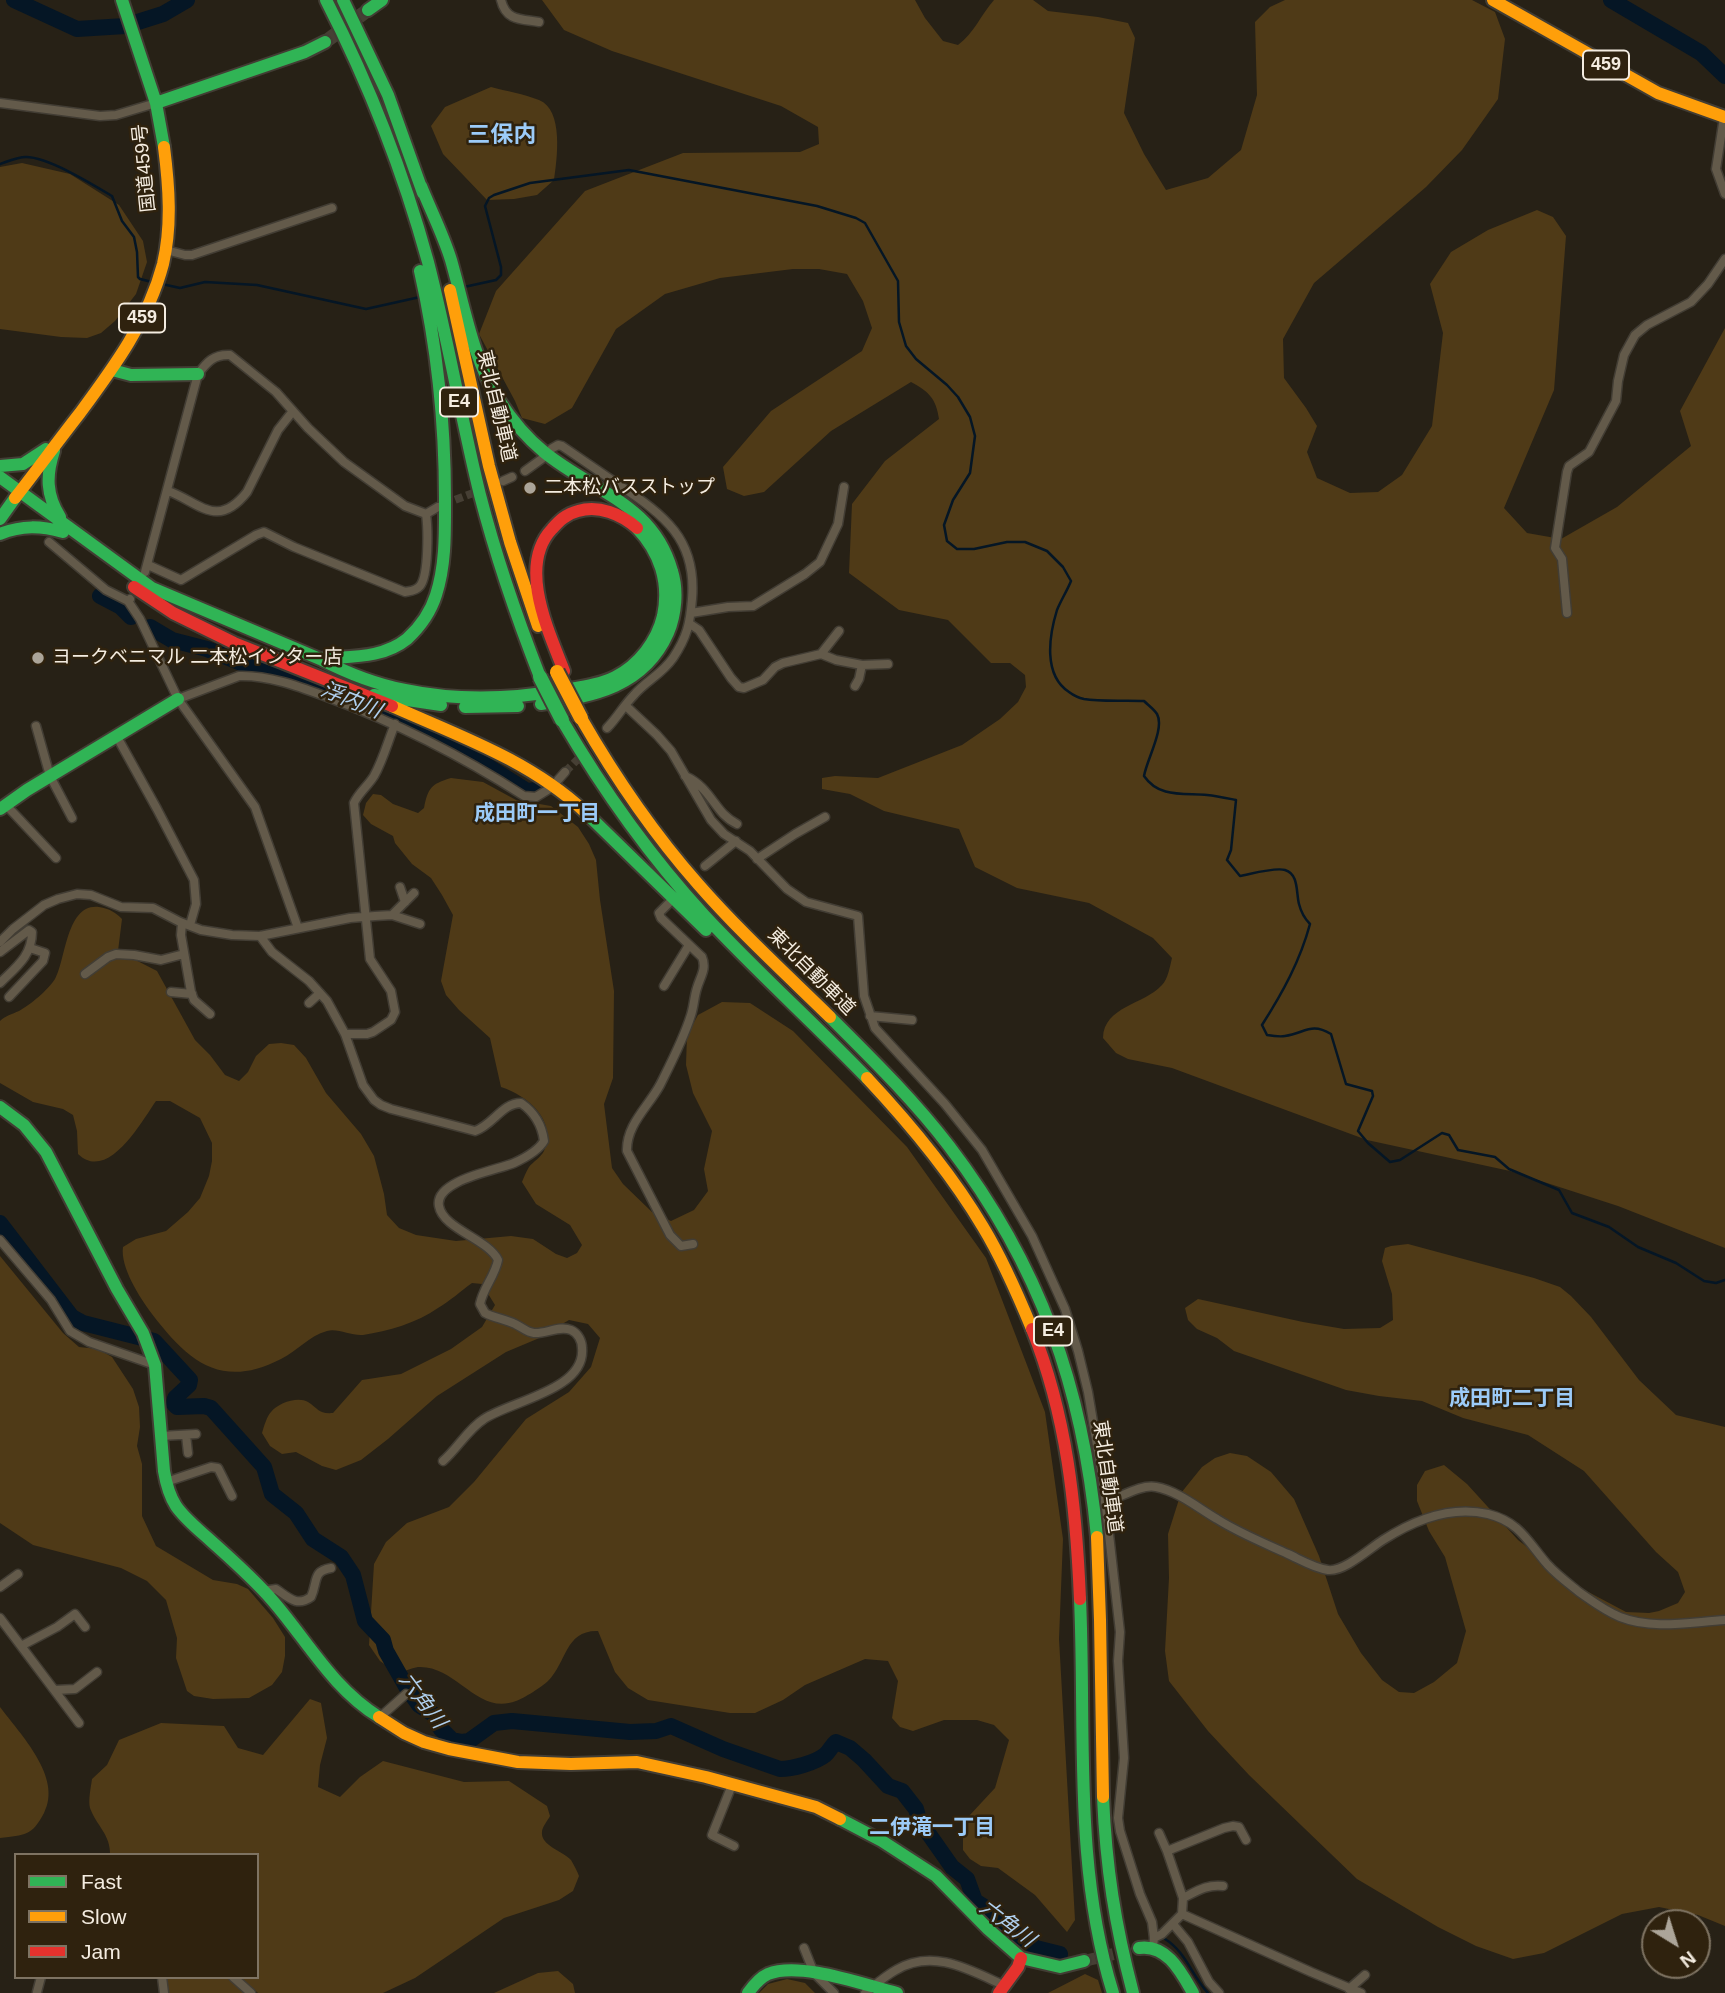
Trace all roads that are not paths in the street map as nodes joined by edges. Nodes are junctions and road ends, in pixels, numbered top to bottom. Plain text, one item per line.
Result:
1 (122, 0) edge
2 (326, 0) edge
3 (343, 0) edge
4 (382, 0) edge
5 (501, 0) edge
6 (1493, 0) edge
7 (368, 10) tunnel mouth
8 (539, 22) dead end
9 (325, 42) tunnel mouth
10 (0, 103) edge
11 (156, 103) junction
12 (1725, 117) edge
13 (383, 125) junction
14 (421, 186) junction
15 (1725, 194) edge
16 (332, 208) dead end
17 (166, 250) junction
18 (1725, 259) edge
19 (112, 370) junction
20 (198, 374) junction
21 (293, 411) junction
22 (59, 439) junction
23 (551, 449) dead end
24 (543, 458) dead end
25 (0, 466) edge
26 (525, 471) dead end
27 (0, 477) edge
28 (0, 486) edge
29 (844, 487) dead end
30 (168, 491) junction
31 (18, 495) junction
32 (438, 506) tunnel mouth
33 (426, 514) junction
34 (0, 519) edge
35 (65, 529) junction
36 (0, 534) edge
37 (49, 542) dead end
38 (691, 613) junction
39 (1567, 613) dead end
40 (690, 624) junction
41 (839, 631) dead end
42 (821, 654) junction
43 (320, 659) junction
44 (888, 664) dead end
45 (862, 665) junction
46 (561, 672) junction
47 (855, 686) dead end
48 (367, 695) junction
49 (178, 699) junction
50 (626, 706) junction
51 (395, 724) junction
52 (36, 726) dead end
53 (607, 728) dead end
54 (116, 735) junction
55 (565, 772) tunnel mouth
56 (50, 776) junction
57 (685, 776) junction
58 (558, 780) dead end
59 (549, 789) dead end
60 (3, 806) edge
61 (825, 817) dead end
62 (72, 818) dead end
63 (737, 824) dead end
64 (736, 841) junction
65 (56, 858) dead end
66 (757, 859) junction
67 (705, 866) dead end
68 (400, 887) dead end
69 (414, 894) dead end
70 (405, 902) junction
71 (669, 903) dead end
72 (392, 915) junction
73 (366, 916) junction
74 (420, 923) dead end
75 (186, 924) junction
76 (298, 928) junction
77 (260, 936) junction
78 (0, 942) edge
79 (689, 945) junction
80 (30, 948) junction
81 (0, 952) edge
82 (184, 954) junction
83 (85, 974) dead end
84 (0, 983) edge
85 (664, 986) dead end
86 (171, 992) dead end
87 (320, 993) junction
88 (192, 994) junction
89 (9, 997) dead end
90 (309, 1003) dead end
91 (210, 1014) dead end
92 (870, 1016) junction
93 (912, 1020) dead end
94 (345, 1034) junction
95 (857, 1068) junction
96 (0, 1107) edge
97 (0, 1240) edge
98 (693, 1244) dead end
99 (155, 1366) junction
100 (161, 1436) junction
101 (188, 1453) dead end
102 (443, 1461) dead end
103 (166, 1482) junction
104 (232, 1496) dead end
105 (1105, 1502) junction
106 (331, 1567) dead end
107 (18, 1574) dead end
108 (0, 1587) edge
109 (263, 1591) junction
110 (0, 1618) edge
111 (1725, 1620) edge
112 (85, 1627) dead end
113 (21, 1646) junction
114 (97, 1672) dead end
115 (55, 1690) junction
116 (406, 1694) dead end
117 (379, 1718) junction
118 (79, 1723) dead end
119 (732, 1785) junction
120 (1158, 1833) dead end
121 (1246, 1840) dead end
122 (734, 1846) dead end
123 (1167, 1851) junction
124 (1223, 1886) dead end
125 (1183, 1898) junction
126 (1182, 1914) junction
127 (1173, 1924) junction
128 (1149, 1944) junction
129 (804, 1948) dead end
130 (1021, 1958) junction
131 (1084, 1961) tunnel mouth
132 (814, 1973) junction
133 (1365, 1975) dead end
134 (235, 1979) edge
135 (1349, 1989) junction
136 (869, 1990) edge
137 (1002, 1990) edge
138 (251, 1993) edge
139 (748, 1993) edge
140 (834, 1993) edge
141 (897, 1993) edge
142 (1113, 1993) edge
143 (1133, 1993) edge
144 (1194, 1993) edge
145 (1219, 1993) edge
146 (1361, 1993) edge

1 - 11 main road
2 - 13 main road, 東北自動車道 / E4
3 - 14 main road, 東北自動車道 / E4
4 - 7 main road
5 - 8 street
6 - 12 main road, 459
9 - 11 main road, 国道459号
10 - 11 street
11 - 17 main road, 国道459号 / 459
12 - 15 street
13 - 43 main road
13 - 95 main road, 東北自動車道 / E4, bridge
14 - 46 main road, 東北自動車道 / E4
14 - 48 main road
16 - 17 street
17 - 19 main road, 国道459号 / 459
18 - 39 street
19 - 20 main road
19 - 22 main road, 国道459号 / 459
20 - 21 street
20 - 30 street
21 - 30 street
21 - 33 street
22 - 25 main road
22 - 31 main road, 国道459号 / 459
22 - 35 main road
23 - 38 street
24 - 26 street
27 - 31 main road
28 - 31 main road
29 - 38 street
30 - 33 street
31 - 34 main road, 国道459号
31 - 35 main road
32 - 33 street
35 - 36 main road
35 - 43 main road
35 - 48 main road
37 - 49 street
38 - 40 street
40 - 42 street
40 - 50 street
41 - 42 street
42 - 45 street
43 - 46 main road
44 - 45 street
45 - 47 street
46 - 143 main road, 東北自動車道 / E4, bridge
48 - 95 main road
49 - 51 street
49 - 54 main road
49 - 76 street
50 - 53 street
50 - 57 street
51 - 59 street
51 - 73 street
52 - 56 street
54 - 56 main road
54 - 75 street
55 - 58 street
56 - 60 main road
56 - 62 street
57 - 63 street
57 - 64 street
60 - 65 street
61 - 66 street
64 - 66 street
64 - 67 street
66 - 92 street
68 - 70 street
69 - 70 street
70 - 72 street
71 - 79 street
72 - 73 street
72 - 74 street
73 - 76 street
73 - 94 street
75 - 77 street
75 - 78 street
75 - 82 street
76 - 77 street
77 - 87 street
79 - 85 street
79 - 98 street
80 - 81 street
80 - 84 street
80 - 89 street
82 - 83 street
82 - 88 street
86 - 88 street
87 - 90 street
87 - 94 street
88 - 91 street
92 - 93 street
92 - 105 street
94 - 102 street
95 - 142 main road, 東北自動車道 / E4
96 - 99 main road
97 - 99 street
99 - 100 main road
100 - 101 street
100 - 103 main road
103 - 104 street
103 - 109 main road
105 - 111 street
105 - 128 street
106 - 109 street
107 - 108 street
109 - 117 main road
110 - 113 street
112 - 113 street
113 - 115 street
114 - 115 street
115 - 118 street
116 - 117 street
117 - 119 main road
119 - 122 street
119 - 130 main road
120 - 123 street
121 - 123 street
123 - 125 street
124 - 125 street
125 - 126 street
126 - 127 street
126 - 135 street
127 - 128 street
127 - 145 street
128 - 144 main road
129 - 132 street
130 - 131 main road
130 - 137 main road
132 - 136 main road
132 - 139 main road
132 - 140 street
133 - 135 street
134 - 138 street
135 - 146 street
136 - 137 street
136 - 141 main road

